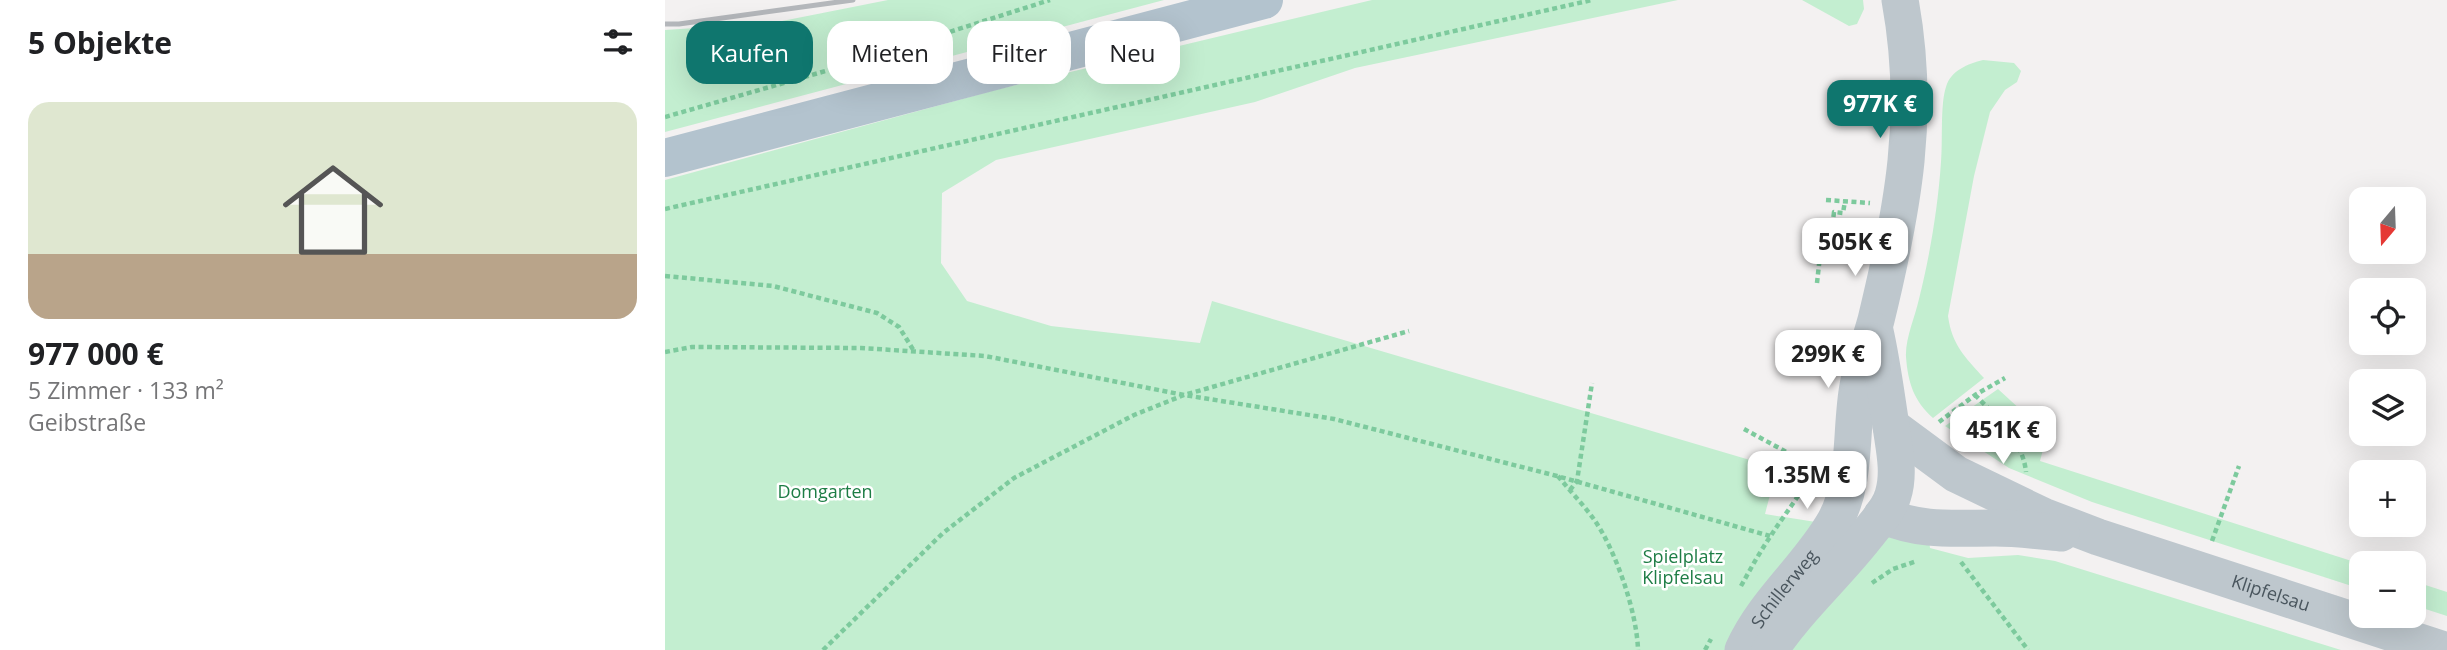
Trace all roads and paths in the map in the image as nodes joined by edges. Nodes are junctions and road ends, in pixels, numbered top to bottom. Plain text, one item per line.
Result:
1 (1050, 0) edge
2 (1264, 0) edge
3 (1592, 0) edge
4 (1900, 0) edge
5 (665, 117) edge
6 (665, 158) edge
7 (1826, 200) dead end
8 (1845, 201) junction
9 (1874, 203) dead end
10 (665, 209) edge
11 (665, 276) edge
12 (1817, 283) dead end
13 (1874, 326) junction
14 (1409, 331) dead end
15 (665, 352) edge
16 (914, 352) junction
17 (2005, 377) dead end
18 (1592, 383) dead end
19 (1184, 395) junction
20 (1975, 395) junction
21 (1946, 417) dead end
22 (1891, 426) junction
23 (1854, 427) junction
24 (1744, 429) dead end
25 (2239, 466) dead end
26 (1557, 476) junction
27 (2026, 480) dead end
28 (1577, 481) junction
29 (1570, 490) junction
30 (1882, 515) junction
31 (2220, 520) dead end
32 (1770, 536) junction
33 (2098, 537) junction
34 (1955, 554) dead end
35 (1754, 563) dead end
36 (823, 650) edge
37 (1638, 650) edge
38 (1743, 650) edge
39 (1770, 650) edge
40 (2028, 650) edge
41 (2444, 650) edge

1 - 5 path
2 - 6 main road
3 - 10 path
4 - 13 street, Schillerweg
7 - 8 path
8 - 9 path
8 - 12 path
11 - 16 path
13 - 22 street, Schillerweg
13 - 23 street, Schillerweg
14 - 19 path
15 - 16 path
16 - 19 path
17 - 20 path
18 - 28 path
19 - 26 path
19 - 36 path
20 - 21 path
20 - 27 path
22 - 30 street, Schillerweg
22 - 33 street, Klipfelsau
23 - 30 street
23 - 38 street, Schillerweg
24 - 32 path
25 - 31 path
26 - 28 path
26 - 29 path
28 - 29 path
28 - 32 path
29 - 37 path
30 - 33 street, Klipfelsau
30 - 39 street, Schillerweg
32 - 35 path
33 - 41 street, Klipfelsau
34 - 40 path

